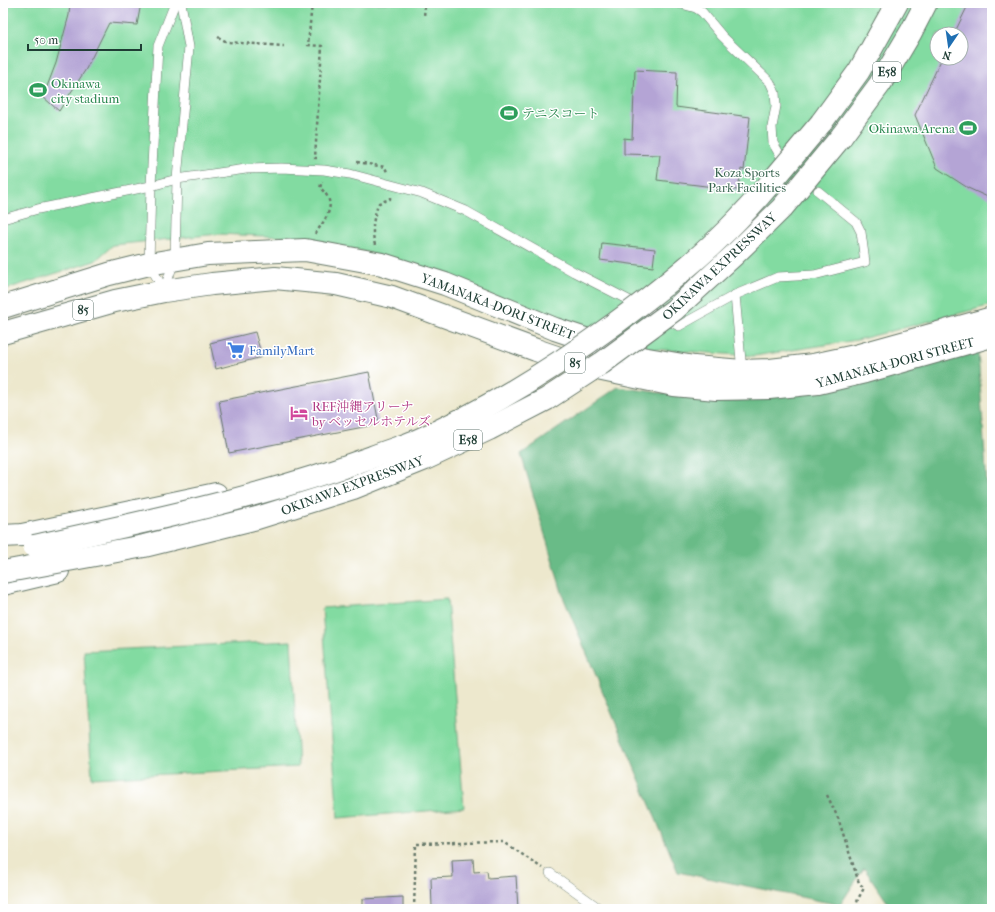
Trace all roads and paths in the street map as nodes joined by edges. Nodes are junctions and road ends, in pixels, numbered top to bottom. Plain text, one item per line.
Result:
1 (175, 3) edge
2 (181, 3) edge
3 (312, 3) edge
4 (415, 3) edge
5 (678, 3) edge
6 (897, 3) edge
7 (926, 3) edge
8 (696, 6) edge
9 (424, 17) dead end
10 (218, 37) dead end
11 (284, 46) dead end
12 (780, 155) dead end
13 (350, 161) dead end
14 (324, 170) junction
15 (388, 173) dead end
16 (177, 179) junction
17 (393, 185) junction
18 (151, 186) junction
19 (818, 191) dead end
20 (3, 220) edge
21 (315, 235) dead end
22 (375, 246) dead end
23 (175, 259) junction
24 (149, 264) junction
25 (164, 291) junction
26 (735, 296) junction
27 (3, 307) edge
28 (992, 318) edge
29 (3, 333) edge
30 (992, 336) edge
31 (743, 380) junction
32 (344, 467) junction
33 (3, 536) edge
34 (144, 546) junction
35 (3, 551) edge
36 (3, 572) edge
37 (3, 584) edge
38 (827, 795) dead end
39 (550, 873) joint
40 (414, 909) edge
41 (600, 909) edge
42 (854, 909) edge

1 - 18 lane
2 - 16 lane
3 - 14 path
4 - 9 path
5 - 8 lane
6 - 32 main road, OKINAWA EXPRESSWAY / E58, bridge
7 - 34 main road, OKINAWA EXPRESSWAY / E58, bridge
8 - 12 lane
10 - 11 path
13 - 15 path
14 - 16 lane
14 - 17 lane
14 - 21 path
16 - 18 lane
16 - 23 lane
17 - 22 path
17 - 26 lane
18 - 20 lane
18 - 24 lane
19 - 26 lane
23 - 24 main road, YAMANAKA-DORI STREET / 85
23 - 25 lane
23 - 31 main road, YAMANAKA-DORI STREET / 85
24 - 25 lane
24 - 27 main road, YAMANAKA-DORI STREET / 85
25 - 29 main road, YAMANAKA-DORI STREET / 85
25 - 31 main road, YAMANAKA-DORI STREET / 85
26 - 31 lane
28 - 31 main road, YAMANAKA-DORI STREET / 85
30 - 31 main road, YAMANAKA-DORI STREET / 85
32 - 33 main road, bridge
32 - 35 main road, OKINAWA EXPRESSWAY / E58, bridge
34 - 36 main road, OKINAWA EXPRESSWAY / E58, bridge
34 - 37 main road, bridge
38 - 42 path
39 - 40 path
39 - 41 lane

